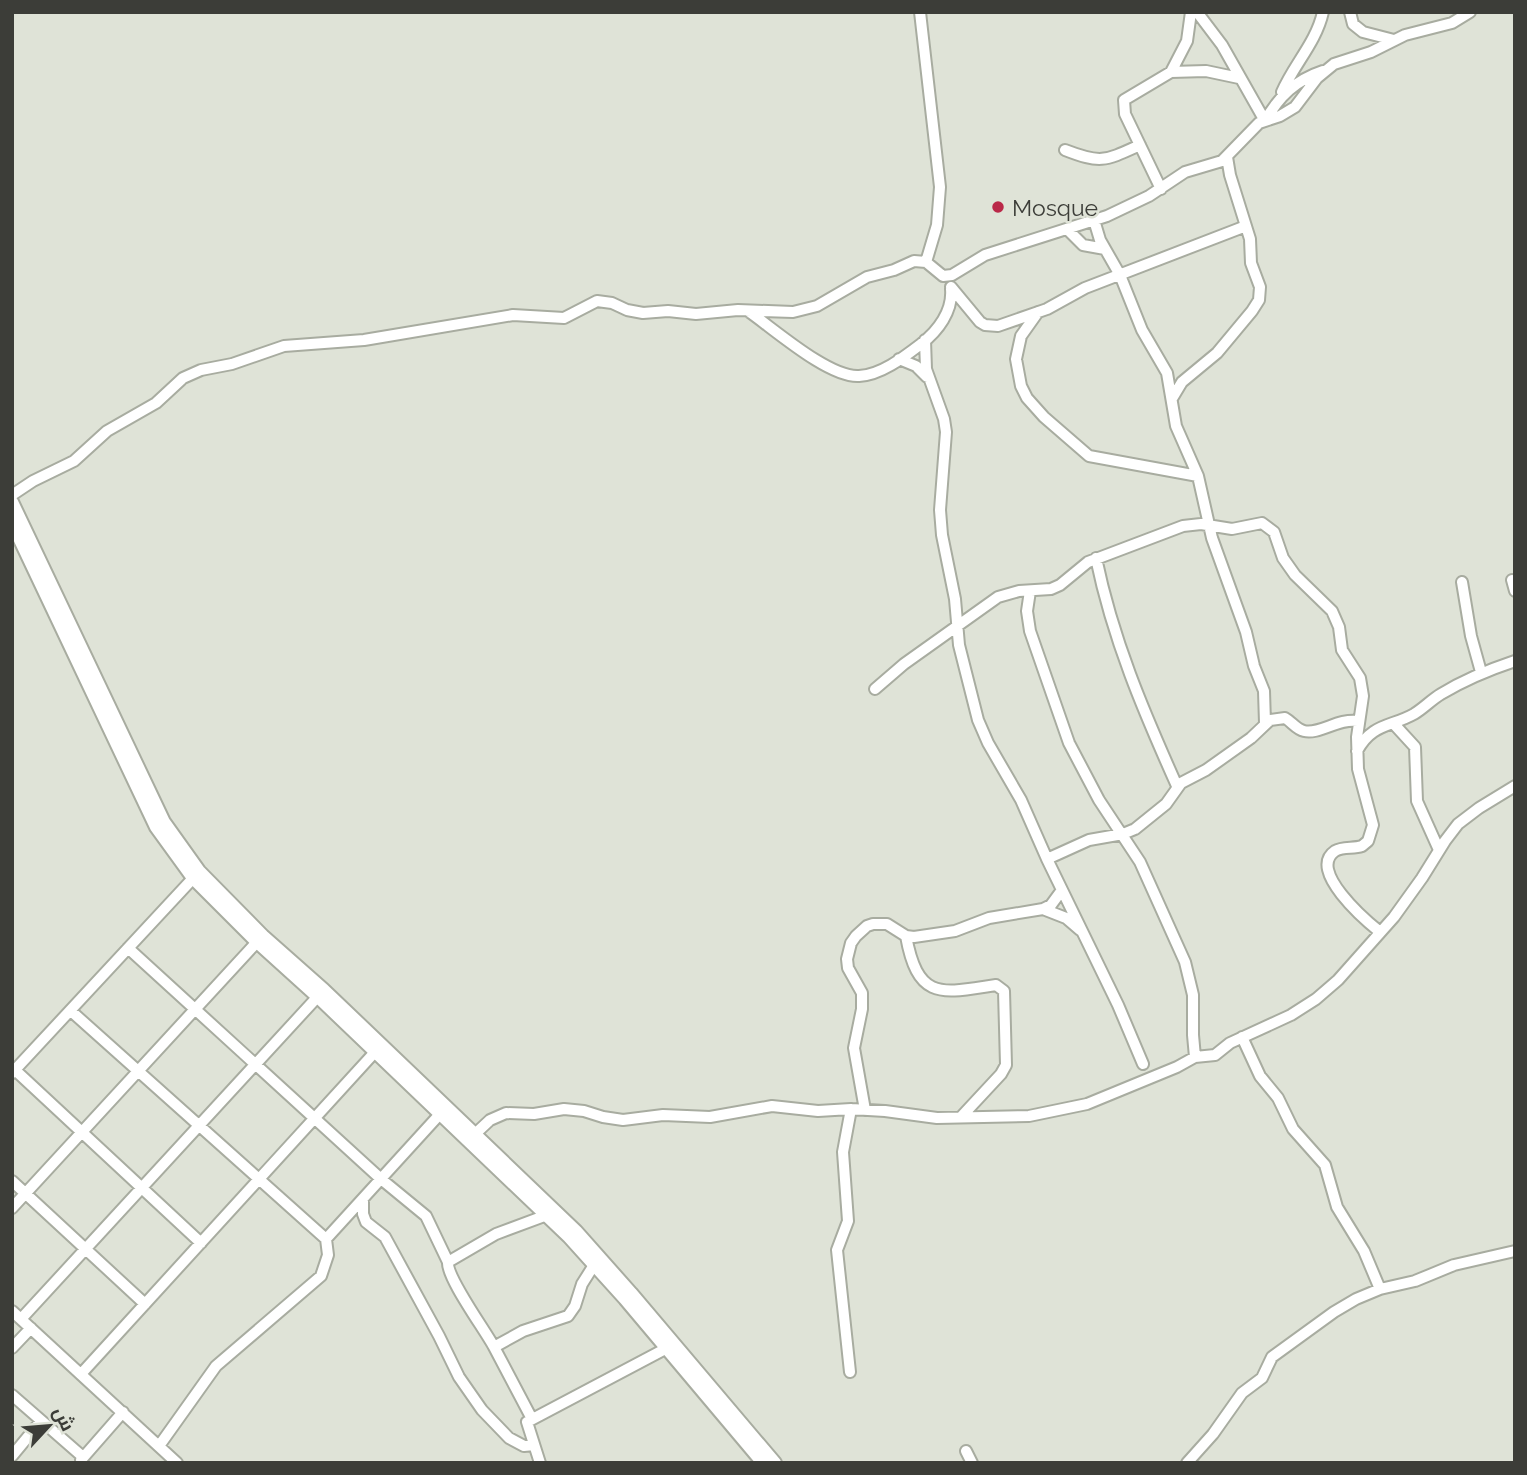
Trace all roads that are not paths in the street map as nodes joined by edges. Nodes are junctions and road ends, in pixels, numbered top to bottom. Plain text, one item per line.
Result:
1 (920, 12) edge
2 (1191, 12) edge
3 (1197, 12) edge
4 (1323, 12) edge
5 (1350, 12) edge
6 (1470, 12) edge
7 (1394, 40) junction
8 (1325, 70) junction
9 (1171, 72) junction
10 (1239, 78) junction
11 (1280, 98) junction
12 (1265, 121) junction
13 (1140, 145) junction
14 (1065, 150) dead end
15 (1227, 157) junction
16 (1161, 189) junction
17 (1094, 220) junction
18 (1246, 226) junction
19 (1067, 229) junction
20 (1105, 249) junction
21 (926, 262) junction
22 (1120, 275) junction
23 (949, 281) junction
24 (748, 311) junction
25 (1038, 312) junction
26 (925, 340) junction
27 (899, 359) junction
28 (929, 379) junction
29 (1172, 397) junction
30 (1198, 476) junction
31 (12, 495) edge
32 (12, 502) edge
33 (13, 526) edge
34 (1209, 526) junction
35 (1096, 558) junction
36 (1462, 582) dead end
37 (1030, 591) junction
38 (957, 626) junction
39 (1515, 661) edge
40 (1481, 672) junction
41 (875, 689) dead end
42 (1358, 721) junction
43 (1265, 723) junction
44 (1393, 723) junction
45 (1357, 751) junction
46 (1177, 786) junction
47 (1515, 786) edge
48 (1123, 834) junction
49 (1439, 850) junction
50 (1047, 859) junction
51 (196, 875) junction
52 (1062, 890) junction
53 (1043, 909) junction
54 (1380, 932) junction
55 (1084, 934) junction
56 (906, 936) junction
57 (257, 942) junction
58 (128, 948) junction
59 (321, 994) junction
60 (71, 1010) junction
61 (195, 1010) junction
62 (1242, 1037) junction
63 (375, 1052) junction
64 (1195, 1057) junction
65 (1143, 1064) dead end
66 (256, 1065) junction
67 (138, 1071) junction
68 (14, 1072) edge
69 (851, 1109) junction
70 (864, 1110) junction
71 (440, 1114) junction
72 (961, 1117) junction
73 (314, 1118) junction
74 (199, 1126) junction
75 (82, 1132) junction
76 (475, 1134) junction
77 (259, 1179) junction
78 (381, 1179) junction
79 (12, 1181) edge
80 (142, 1188) junction
81 (26, 1193) junction
82 (363, 1199) junction
83 (12, 1208) edge
84 (547, 1215) junction
85 (326, 1239) junction
86 (201, 1243) junction
87 (86, 1249) junction
88 (1515, 1251) edge
89 (448, 1262) junction
90 (594, 1265) junction
91 (1380, 1289) junction
92 (145, 1304) junction
93 (17, 1315) edge
94 (31, 1328) junction
95 (494, 1347) junction
96 (12, 1348) edge
97 (667, 1348) junction
98 (850, 1372) dead end
99 (81, 1374) junction
100 (12, 1395) edge
101 (123, 1412) junction
102 (532, 1419) junction
103 (41, 1421) junction
104 (534, 1445) junction
105 (159, 1446) junction
106 (966, 1451) dead end
107 (13, 1459) edge
108 (81, 1460) edge
109 (172, 1461) edge
110 (540, 1463) edge
111 (763, 1463) edge
112 (775, 1463) edge
113 (972, 1463) edge
114 (1187, 1463) edge

1 - 21 street
2 - 9 street
3 - 10 street
4 - 11 street
5 - 7 street
6 - 7 street
7 - 8 street
8 - 11 street
8 - 12 street
9 - 10 street
9 - 13 street
10 - 12 street
11 - 12 street
12 - 15 street
13 - 14 street
13 - 16 street
15 - 16 street
15 - 18 street
16 - 17 street
17 - 19 street
17 - 20 street
18 - 22 street
18 - 29 street
19 - 20 street
19 - 23 street
20 - 22 street
21 - 23 street
21 - 24 street
22 - 25 street
22 - 29 street
23 - 25 street
23 - 26 street
24 - 27 street
24 - 31 street
25 - 30 street
26 - 27 street
26 - 28 street
27 - 28 street
28 - 38 street
29 - 30 street
30 - 34 street
32 - 51 street
33 - 51 street
34 - 35 street
34 - 42 street
34 - 43 street
35 - 37 street
35 - 46 street
36 - 40 street
37 - 38 street
37 - 48 street
38 - 41 street
38 - 50 street
39 - 40 street
40 - 44 street
42 - 43 street
42 - 45 street
43 - 46 street
44 - 45 street
44 - 49 street
45 - 54 street
46 - 48 street
47 - 49 street
48 - 50 street
48 - 64 street
49 - 54 street
50 - 52 street
51 - 57 street
51 - 58 street
51 - 59 street
52 - 53 street
52 - 55 street
53 - 55 street
53 - 56 street
54 - 62 street
55 - 65 street
56 - 70 street
56 - 72 street
57 - 59 street
57 - 61 street
58 - 60 street
58 - 61 street
59 - 63 street
59 - 66 street
59 - 76 street
60 - 67 street
60 - 68 street
61 - 66 street
61 - 67 street
62 - 64 street
62 - 91 street
63 - 71 street
63 - 73 street
64 - 72 street
66 - 73 street
66 - 74 street
67 - 74 street
67 - 75 street
68 - 75 street
69 - 70 street
69 - 76 street
69 - 98 street
70 - 72 street
71 - 78 street
71 - 84 street
73 - 77 street
73 - 78 street
74 - 77 street
74 - 80 street
75 - 80 street
75 - 81 street
76 - 112 street
77 - 85 street
77 - 86 street
78 - 82 street
78 - 89 street
79 - 81 street
80 - 86 street
80 - 87 street
81 - 83 street
81 - 87 street
82 - 85 street
82 - 104 street
84 - 89 street
84 - 90 street
85 - 105 street
86 - 92 street
87 - 92 street
87 - 93 street
88 - 91 street
89 - 95 street
90 - 95 street
90 - 97 street
91 - 114 street
92 - 99 street
93 - 94 street
94 - 96 street
94 - 99 street
95 - 102 street
97 - 102 street
97 - 111 street
99 - 101 street
100 - 103 street
101 - 105 street
101 - 108 street
102 - 104 street
103 - 107 street
103 - 108 street
104 - 110 street
105 - 109 street
106 - 113 street

